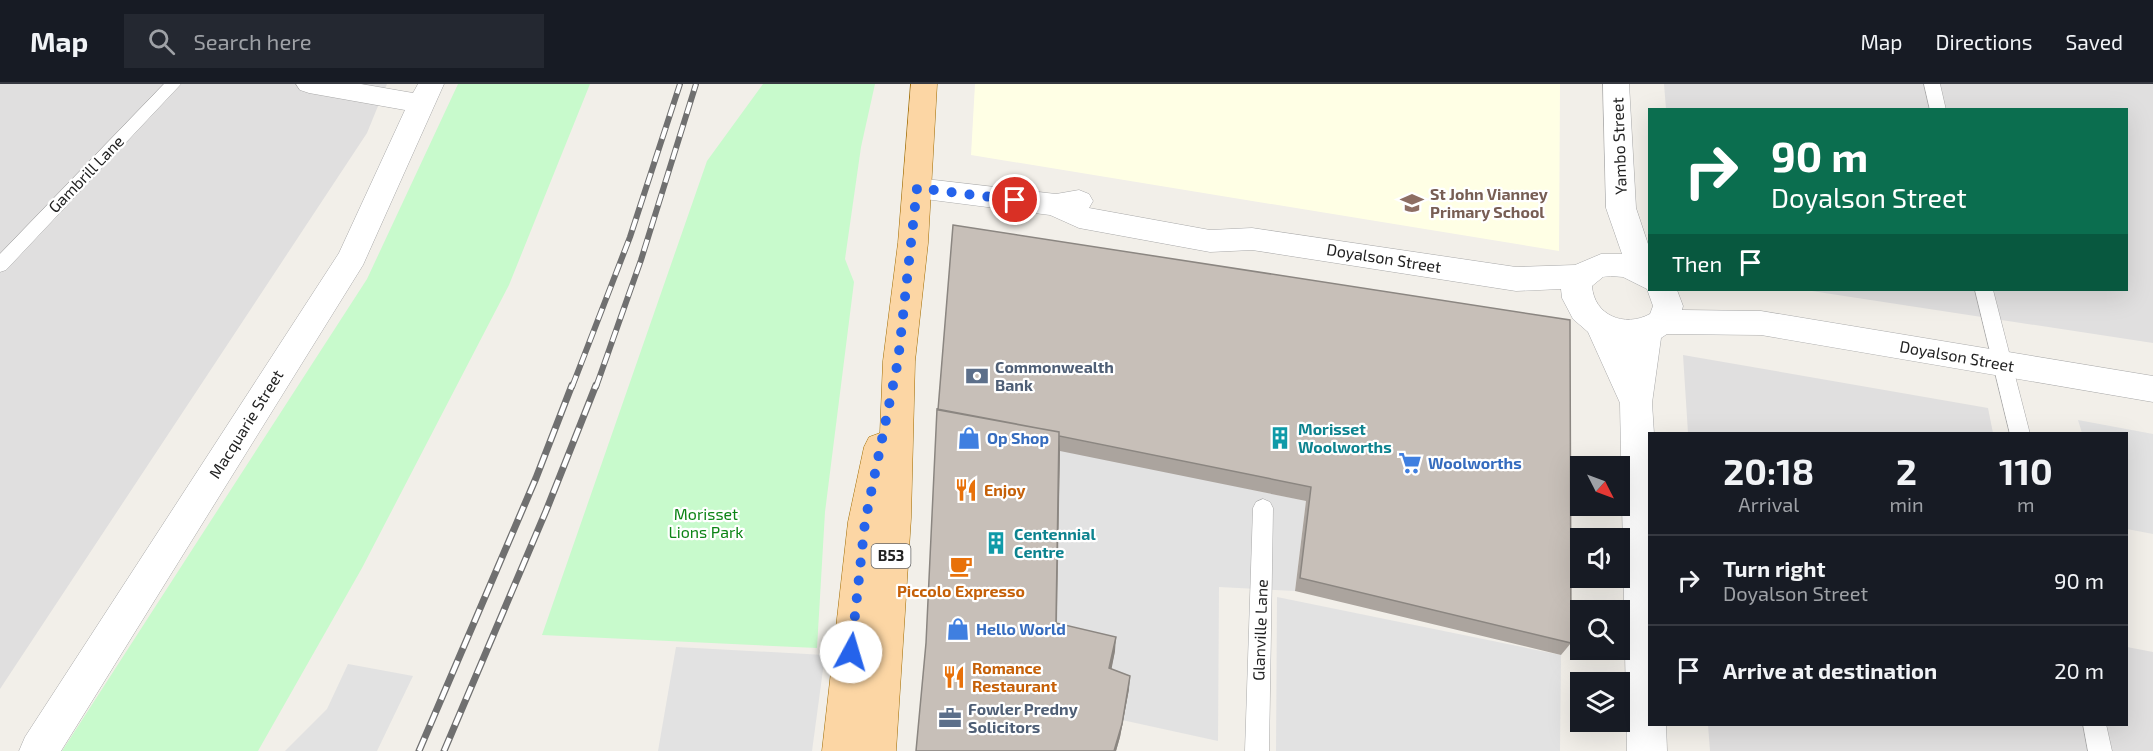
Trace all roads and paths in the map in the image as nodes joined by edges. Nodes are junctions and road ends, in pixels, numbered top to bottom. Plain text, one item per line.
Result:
1 (173, 84) edge
2 (309, 84) edge
3 (924, 84) edge
4 (1616, 84) edge
5 (1932, 84) edge
6 (427, 94) edge
7 (1938, 108) edge
8 (917, 188) junction
9 (1621, 208) junction
10 (0, 265) edge
11 (1648, 267) edge
12 (1589, 271) junction
13 (1516, 279) junction
14 (1648, 279) edge
15 (1660, 291) edge
16 (1678, 291) edge
17 (1984, 291) edge
18 (1591, 317) junction
19 (1761, 323) junction
20 (1654, 327) junction
21 (898, 361) junction
22 (2002, 363) junction
23 (2153, 389) edge
24 (1636, 403) junction
25 (2019, 432) edge
26 (1263, 508) dead end
27 (2094, 726) edge
28 (39, 751) edge
29 (842, 751) edge
30 (876, 751) edge
31 (1257, 751) edge
32 (1647, 751) edge
33 (2100, 751) edge

1 - 10 lane, Gambrill Lane
2 - 6 street
3 - 8 main road, B53
4 - 9 street, Yambo Street
5 - 7 lane
6 - 28 street, Macquarie Street
8 - 13 street, Doyalson Street
8 - 21 main road, B53
9 - 11 street, Yambo Street
9 - 12 street, Yambo Street
12 - 13 street, Doyalson Street
12 - 14 street, Doyalson Street
12 - 18 street
13 - 18 street, Doyalson Street
15 - 20 street
16 - 19 street, Doyalson Street
17 - 22 lane
18 - 20 street, Doyalson Street
18 - 24 street
19 - 20 street, Doyalson Street
19 - 22 street, Doyalson Street
20 - 24 street
21 - 29 main road, B53
21 - 30 main road, B53
22 - 23 street, Doyalson Street
22 - 25 lane
24 - 32 street
26 - 31 lane, Glanville Lane
27 - 33 lane

